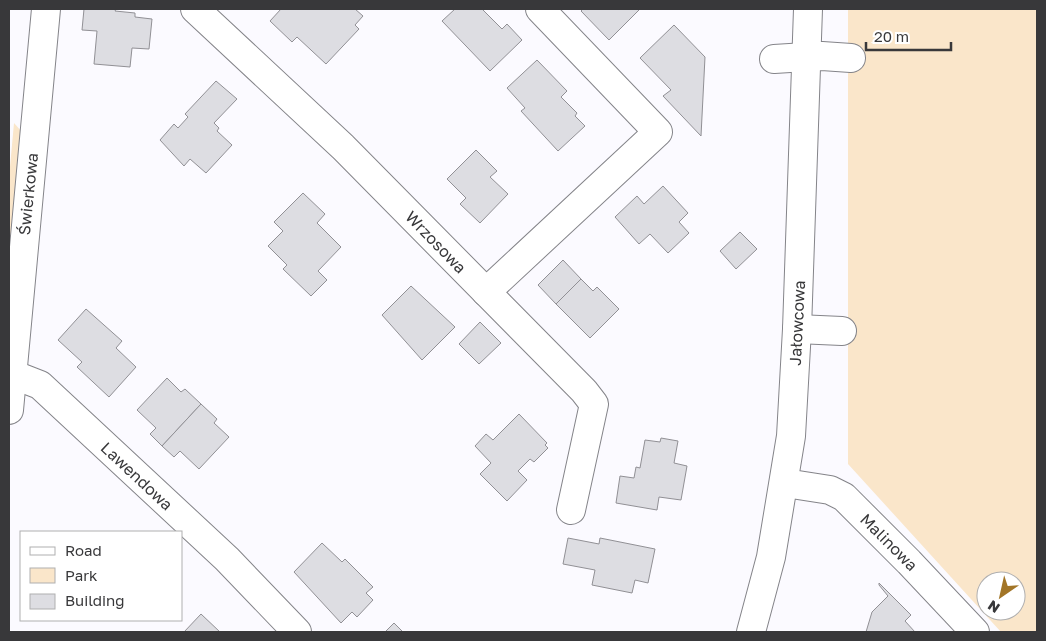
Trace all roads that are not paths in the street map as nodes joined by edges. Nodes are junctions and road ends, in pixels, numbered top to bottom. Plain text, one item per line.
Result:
1 (46, 9) edge
2 (195, 9) edge
3 (540, 9) edge
4 (808, 9) edge
5 (806, 57) junction
6 (774, 58) dead end
7 (852, 58) dead end
8 (486, 292) junction
9 (13, 313) edge
10 (797, 329) junction
11 (842, 331) dead end
12 (11, 376) junction
13 (9, 410) edge
14 (785, 483) junction
15 (571, 510) dead end
16 (297, 632) edge
17 (751, 632) edge
18 (975, 632) edge

1 - 9 street, Świerkowa
2 - 8 street, Wrzosowa
3 - 8 street
4 - 5 street, Jałowcowa
5 - 6 street
5 - 7 street
5 - 10 street, Jałowcowa
8 - 15 street, Wrzosowa
9 - 12 street, Świerkowa
10 - 11 street
10 - 14 street, Jałowcowa
12 - 13 street, Świerkowa
12 - 16 street, Lawendowa
14 - 17 street, Jałowcowa
14 - 18 street, Malinowa

